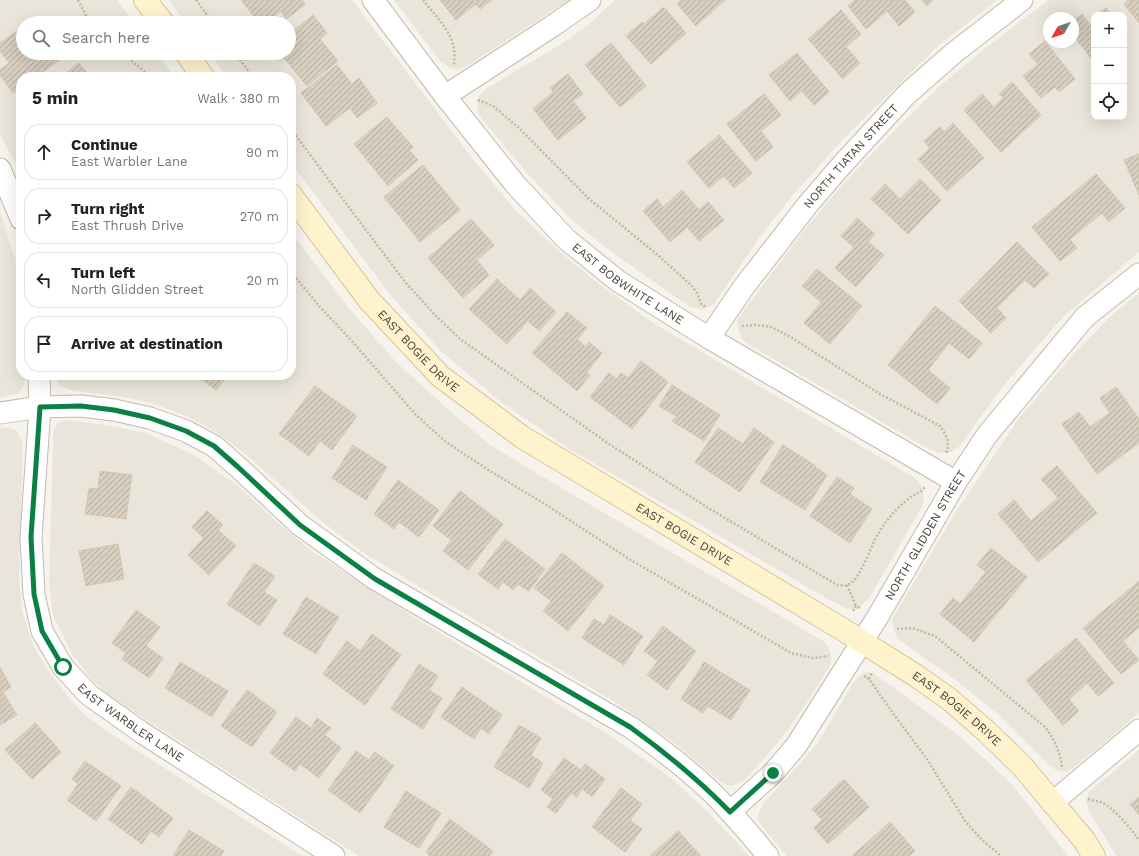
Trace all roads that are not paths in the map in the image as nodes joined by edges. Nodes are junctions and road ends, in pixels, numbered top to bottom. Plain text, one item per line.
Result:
1 (145, 0) edge
2 (373, 0) edge
3 (590, 0) edge
4 (1022, 0) edge
5 (158, 16) edge
6 (191, 60) edge
7 (199, 72) edge
8 (445, 96) junction
9 (0, 169) edge
10 (296, 202) edge
11 (16, 207) edge
12 (1139, 274) edge
13 (709, 338) junction
14 (39, 380) edge
15 (40, 407) junction
16 (0, 413) edge
17 (956, 482) junction
18 (862, 642) junction
19 (1139, 730) edge
20 (1052, 803) junction
21 (730, 812) junction
22 (334, 856) edge
23 (768, 856) edge
24 (1094, 856) edge

1 - 5 street
2 - 8 street, EAST BOBWHITE LANE
3 - 8 street
4 - 13 street, NORTH TIATAN STREET
6 - 7 street
8 - 13 street, EAST BOBWHITE LANE
9 - 11 street
10 - 18 street, EAST BOGIE DRIVE
12 - 17 street, NORTH GLIDDEN STREET
13 - 17 street, EAST BOBWHITE LANE
14 - 15 street, EAST WARBLER LANE
15 - 16 street
15 - 21 street
15 - 22 street, EAST WARBLER LANE
17 - 18 street, NORTH GLIDDEN STREET
18 - 20 street, EAST BOGIE DRIVE
18 - 21 street, NORTH GLIDDEN STREET
19 - 20 street
20 - 24 street, EAST BOGIE DRIVE
21 - 23 street

